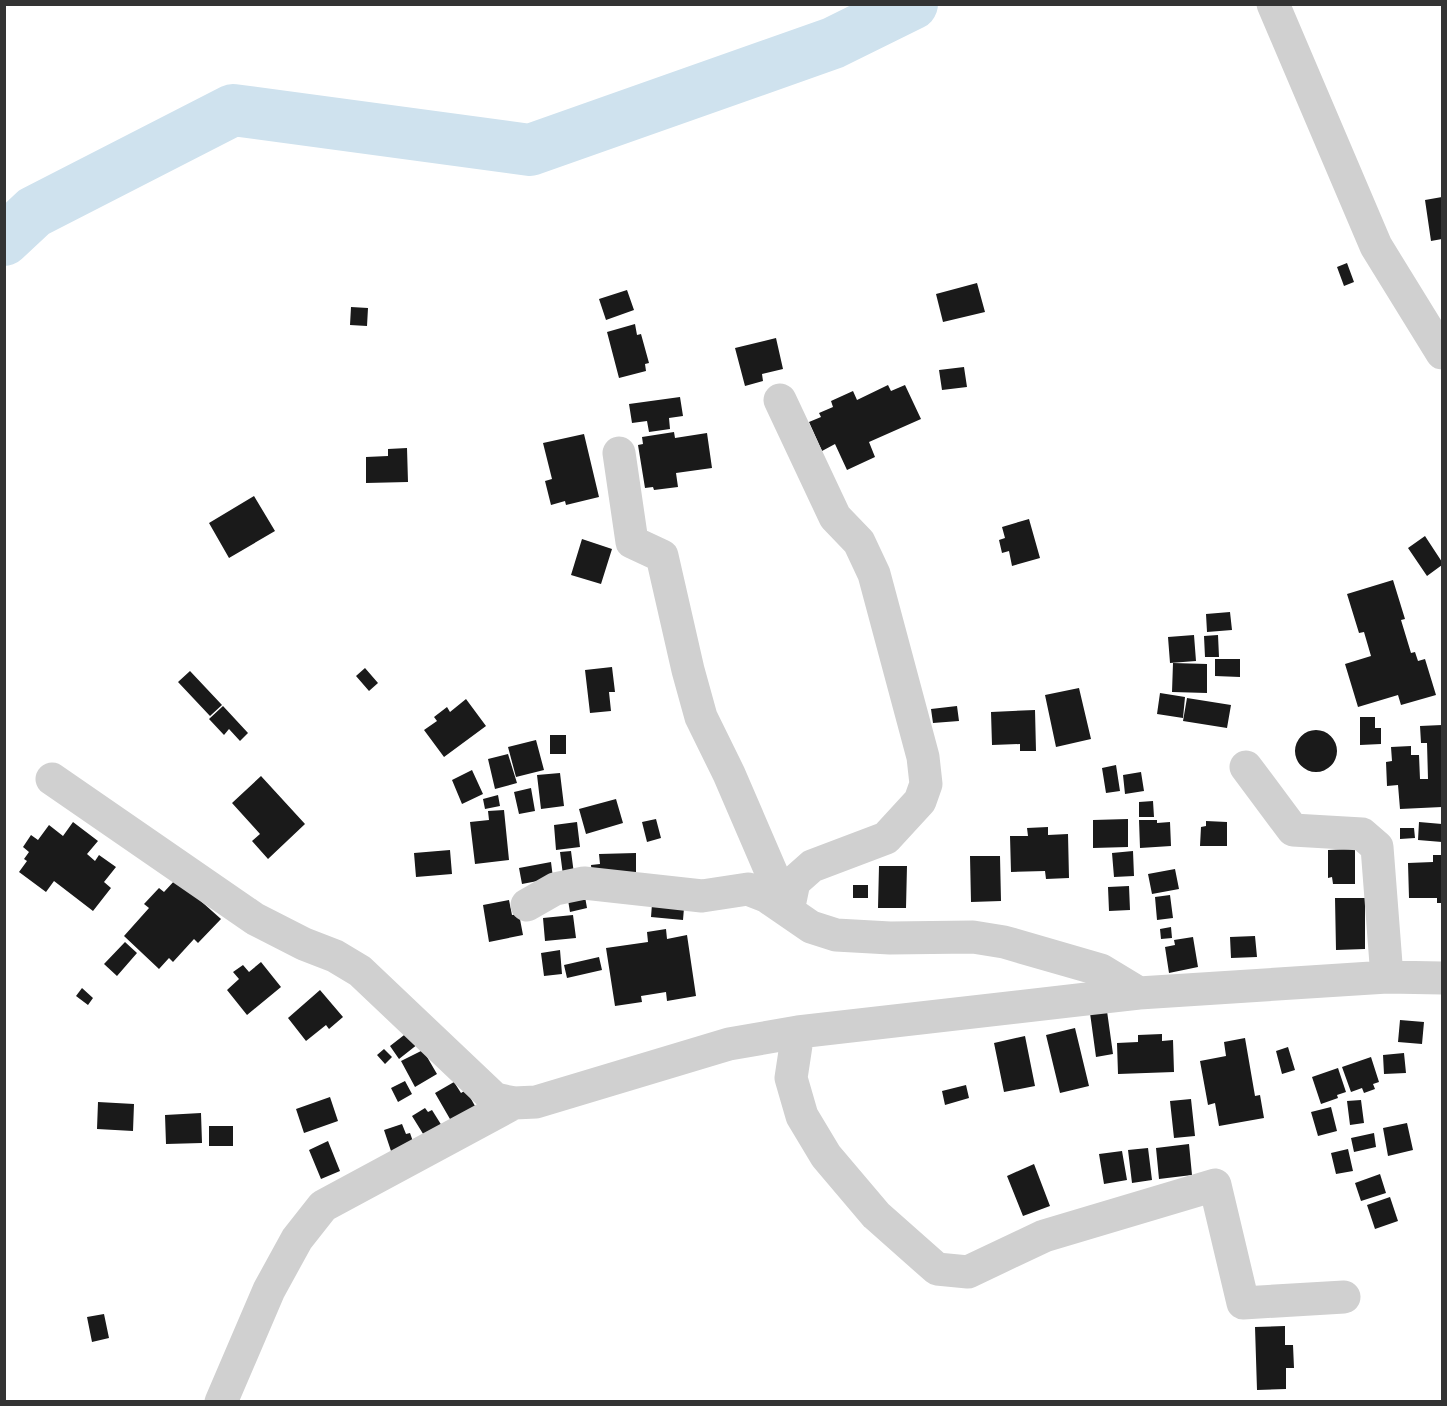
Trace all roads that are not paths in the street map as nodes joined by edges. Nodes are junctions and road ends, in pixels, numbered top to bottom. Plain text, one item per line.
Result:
1 (1273, 4) edge
2 (1443, 353) edge
3 (780, 400) dead end
4 (619, 453) dead end
5 (1246, 767) dead end
6 (52, 779) dead end
7 (527, 905) dead end
8 (788, 912) junction
9 (1387, 977) junction
10 (1443, 978) edge
11 (1139, 993) junction
12 (798, 1032) junction
13 (514, 1103) junction
14 (1344, 1297) dead end
15 (221, 1401) edge

1 - 2 street
3 - 8 street
4 - 8 street
5 - 9 street
6 - 13 street
7 - 8 street
8 - 11 street
9 - 10 street
9 - 11 street
11 - 12 street
12 - 13 street
12 - 14 street
13 - 15 street

